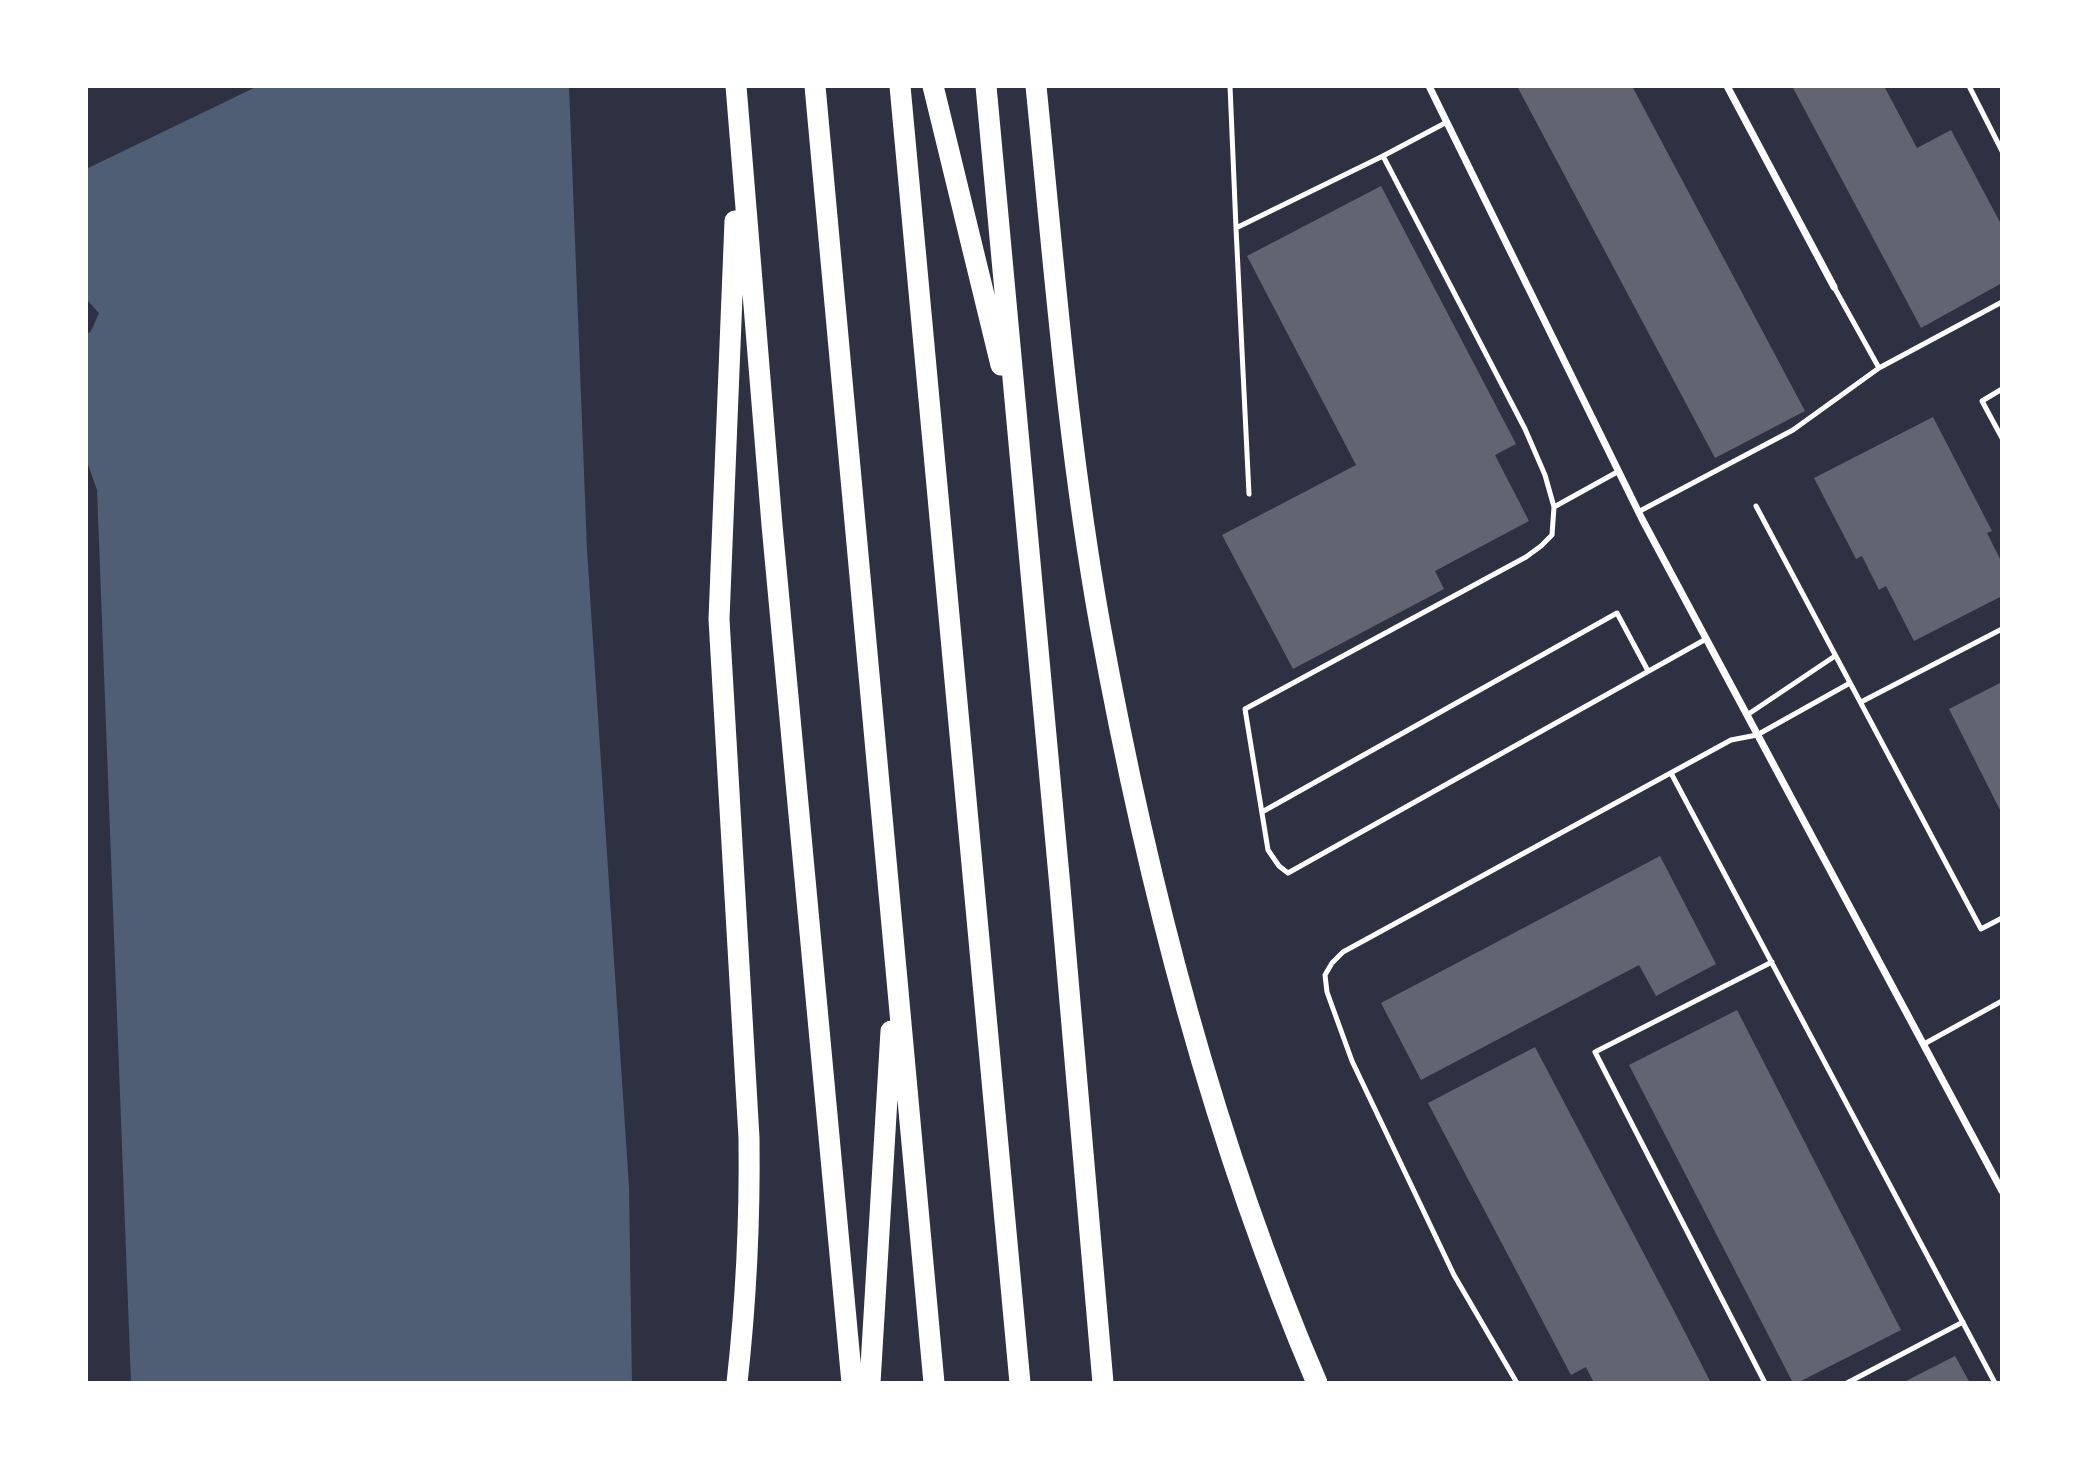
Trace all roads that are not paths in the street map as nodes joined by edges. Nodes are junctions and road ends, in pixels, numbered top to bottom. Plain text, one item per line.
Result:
1 (736, 86) edge
2 (815, 86) edge
3 (900, 86) edge
4 (933, 86) edge
5 (986, 86) edge
6 (1036, 86) edge
7 (1230, 86) edge
8 (1429, 86) edge
9 (1727, 86) edge
10 (1969, 86) edge
11 (739, 121) junction
12 (1447, 122) junction
13 (2002, 151) edge
14 (1383, 156) junction
15 (1236, 228) junction
16 (1835, 287) joint
17 (2002, 302) edge
18 (1879, 368) junction
19 (2002, 390) edge
20 (1018, 435) junction
21 (2002, 438) edge
22 (1619, 471) junction
23 (1249, 494) dead end
24 (1756, 506) dead end
25 (1553, 507) junction
26 (1638, 512) junction
27 (2002, 629) edge
28 (1706, 639) junction
29 (1835, 656) junction
30 (1647, 671) junction
31 (1850, 683) junction
32 (1861, 702) junction
33 (1747, 715) junction
34 (1757, 735) junction
35 (1671, 773) junction
36 (1262, 812) junction
37 (2002, 918) edge
38 (895, 962) junction
39 (1772, 962) junction
40 (2002, 1002) edge
41 (1924, 1045) junction
42 (2002, 1191) edge
43 (1963, 1322) junction
44 (737, 1383) edge
45 (852, 1383) edge
46 (870, 1383) edge
47 (934, 1383) edge
48 (1020, 1383) edge
49 (1103, 1383) edge
50 (1317, 1383) edge
51 (1517, 1383) edge
52 (1765, 1383) edge
53 (1847, 1383) edge
54 (1996, 1383) edge

1 - 11 highway
2 - 38 highway
3 - 48 highway
4 - 20 highway
5 - 20 highway
6 - 50 highway
7 - 15 lane
8 - 12 street
9 - 16 street
10 - 13 lane
11 - 44 highway
11 - 45 highway
12 - 14 lane
12 - 22 street
14 - 15 lane
14 - 25 lane
15 - 23 lane
16 - 18 lane
17 - 18 lane
18 - 26 lane
19 - 21 lane
20 - 49 highway
22 - 25 lane
22 - 26 street
24 - 29 lane
25 - 36 lane
26 - 28 street
27 - 32 lane
28 - 30 lane
28 - 33 street
29 - 31 lane
29 - 33 lane
30 - 36 lane
30 - 36 lane
31 - 32 lane
31 - 34 lane
32 - 37 lane
33 - 34 street
34 - 35 lane
34 - 41 street
35 - 39 lane
35 - 51 lane
38 - 46 highway
38 - 47 highway
39 - 43 lane
39 - 52 lane
40 - 41 lane
41 - 42 street
43 - 53 lane
43 - 54 lane

